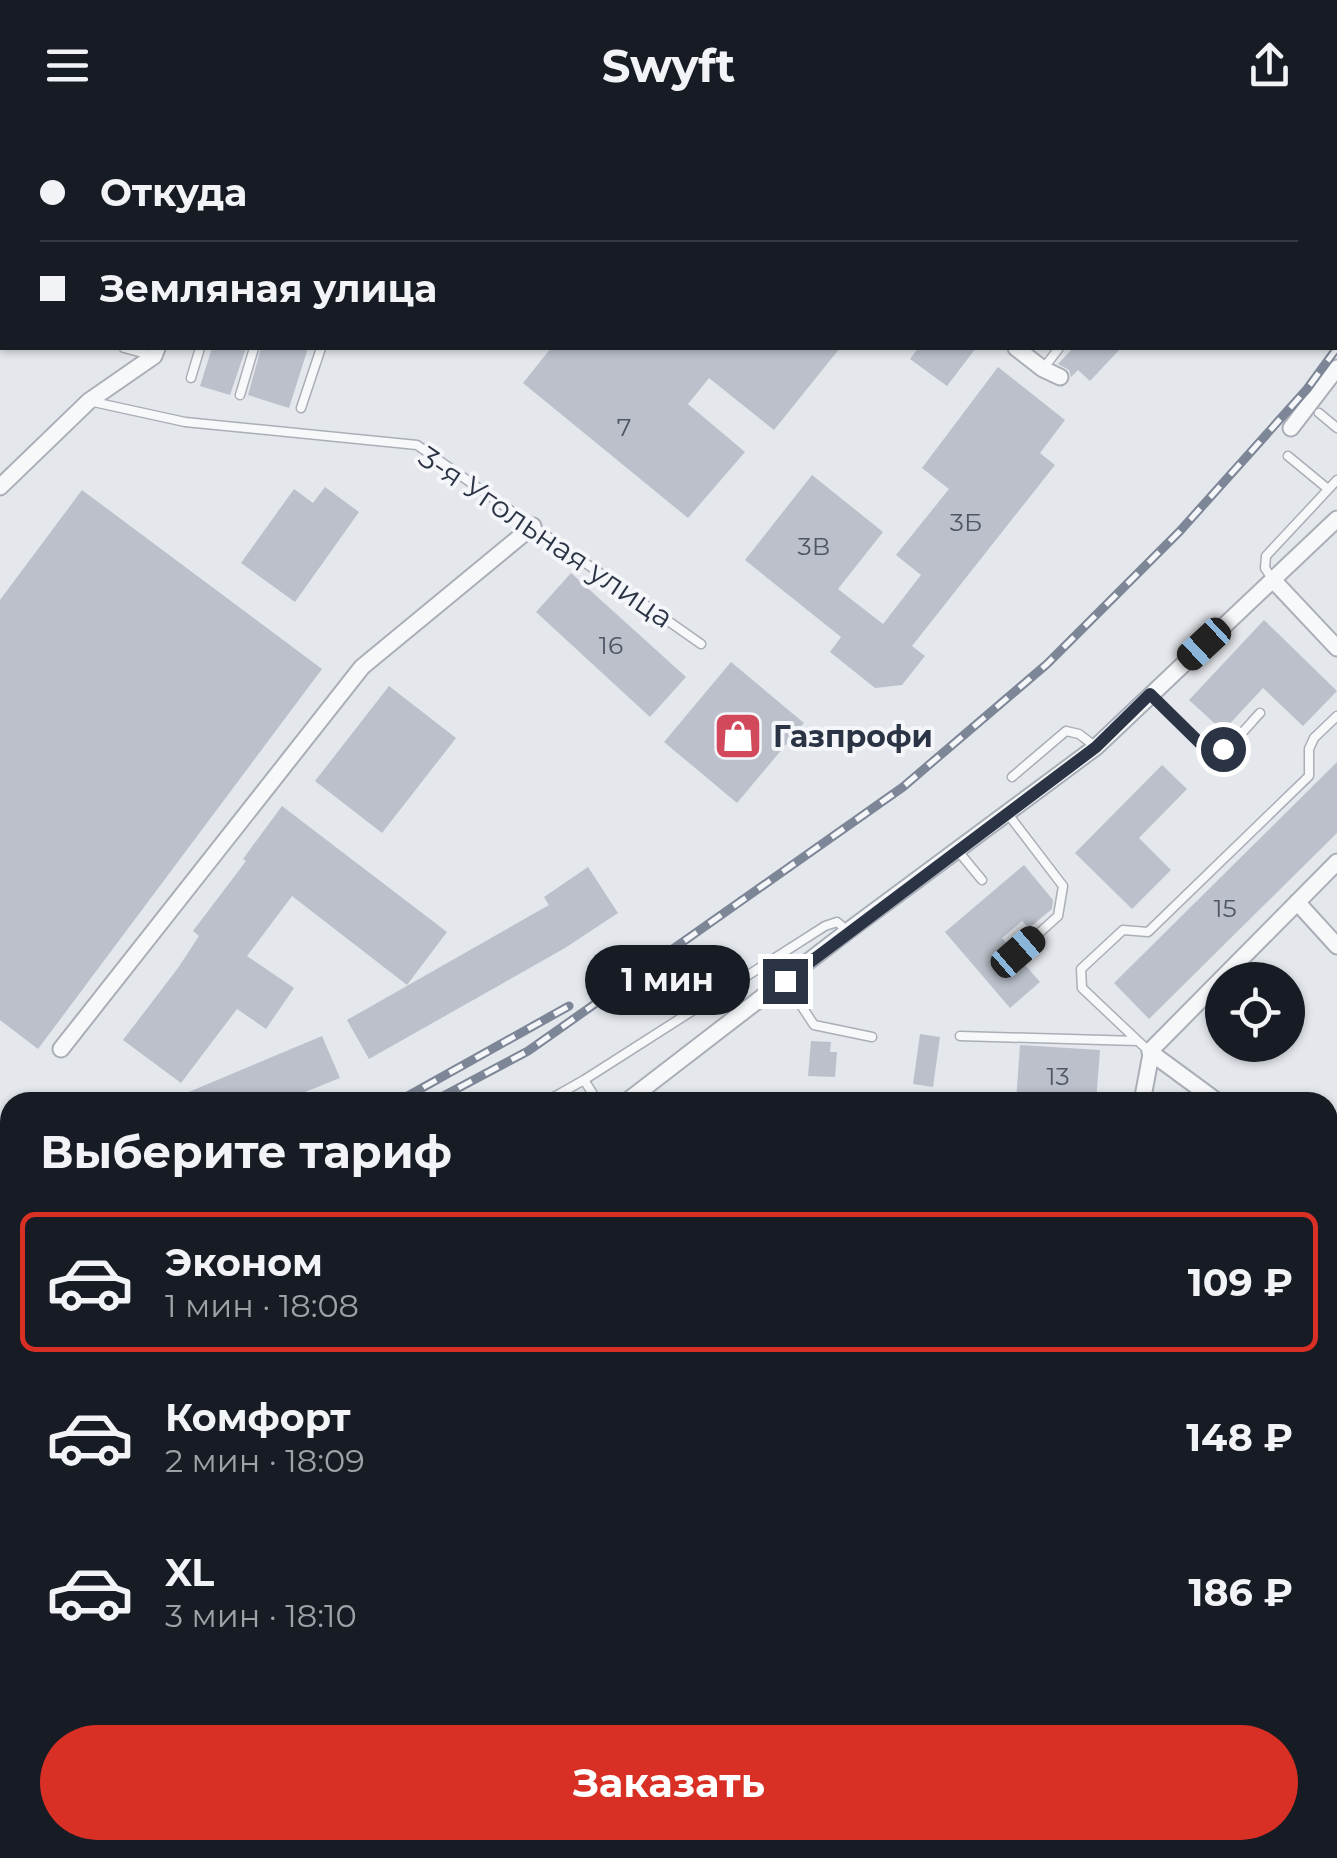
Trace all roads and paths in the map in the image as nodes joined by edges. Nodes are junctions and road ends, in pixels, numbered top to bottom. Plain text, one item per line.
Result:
1 (199, 350) edge
2 (253, 350) edge
3 (320, 350) edge
4 (1018, 350) edge
5 (1058, 350) edge
6 (156, 352) edge
7 (1337, 368) edge
8 (1043, 370) junction
9 (1060, 377) dead end
10 (191, 378) dead end
11 (240, 395) dead end
12 (89, 401) junction
13 (302, 408) dead end
14 (1318, 413) dead end
15 (1291, 428) dead end
16 (1337, 428) edge
17 (1288, 456) dead end
18 (1337, 480) edge
19 (0, 487) edge
20 (1328, 489) junction
21 (1337, 519) edge
22 (533, 526) junction
23 (1272, 580) junction
24 (701, 644) dead end
25 (1337, 648) edge
26 (1150, 694) junction
27 (1260, 713) dead end
28 (1337, 716) edge
29 (1096, 747) junction
30 (1012, 778) dead end
31 (1008, 814) junction
32 (958, 851) junction
33 (1337, 862) edge
34 (982, 880) dead end
35 (1296, 902) junction
36 (848, 930) junction
37 (1337, 946) edge
38 (1018, 952) dead end
39 (785, 981) junction
40 (960, 1036) dead end
41 (872, 1037) dead end
42 (1144, 1047) junction
43 (60, 1049) dead end
44 (584, 1080) junction
45 (562, 1092) edge
46 (592, 1092) edge
47 (644, 1092) edge
48 (1142, 1092) edge
49 (1205, 1092) edge

1 - 10 lane
2 - 11 lane
3 - 13 lane
4 - 8 street
5 - 8 lane
6 - 12 street
7 - 15 street
8 - 9 street
12 - 19 street
12 - 22 lane, 3-я Угольная улица
14 - 16 lane
17 - 20 lane
18 - 20 lane
20 - 23 lane
21 - 23 street
22 - 24 lane, 3-я Угольная улица
22 - 43 street
23 - 25 street
23 - 26 street
26 - 27 lane
26 - 29 street
28 - 42 lane
29 - 30 lane
29 - 31 street
31 - 32 street
31 - 38 lane
32 - 34 lane
32 - 36 street
33 - 35 street
35 - 37 street
35 - 42 street
36 - 39 street
36 - 44 lane
39 - 41 lane
39 - 47 street
40 - 42 lane
42 - 48 street
42 - 49 street
44 - 45 lane
44 - 46 lane

